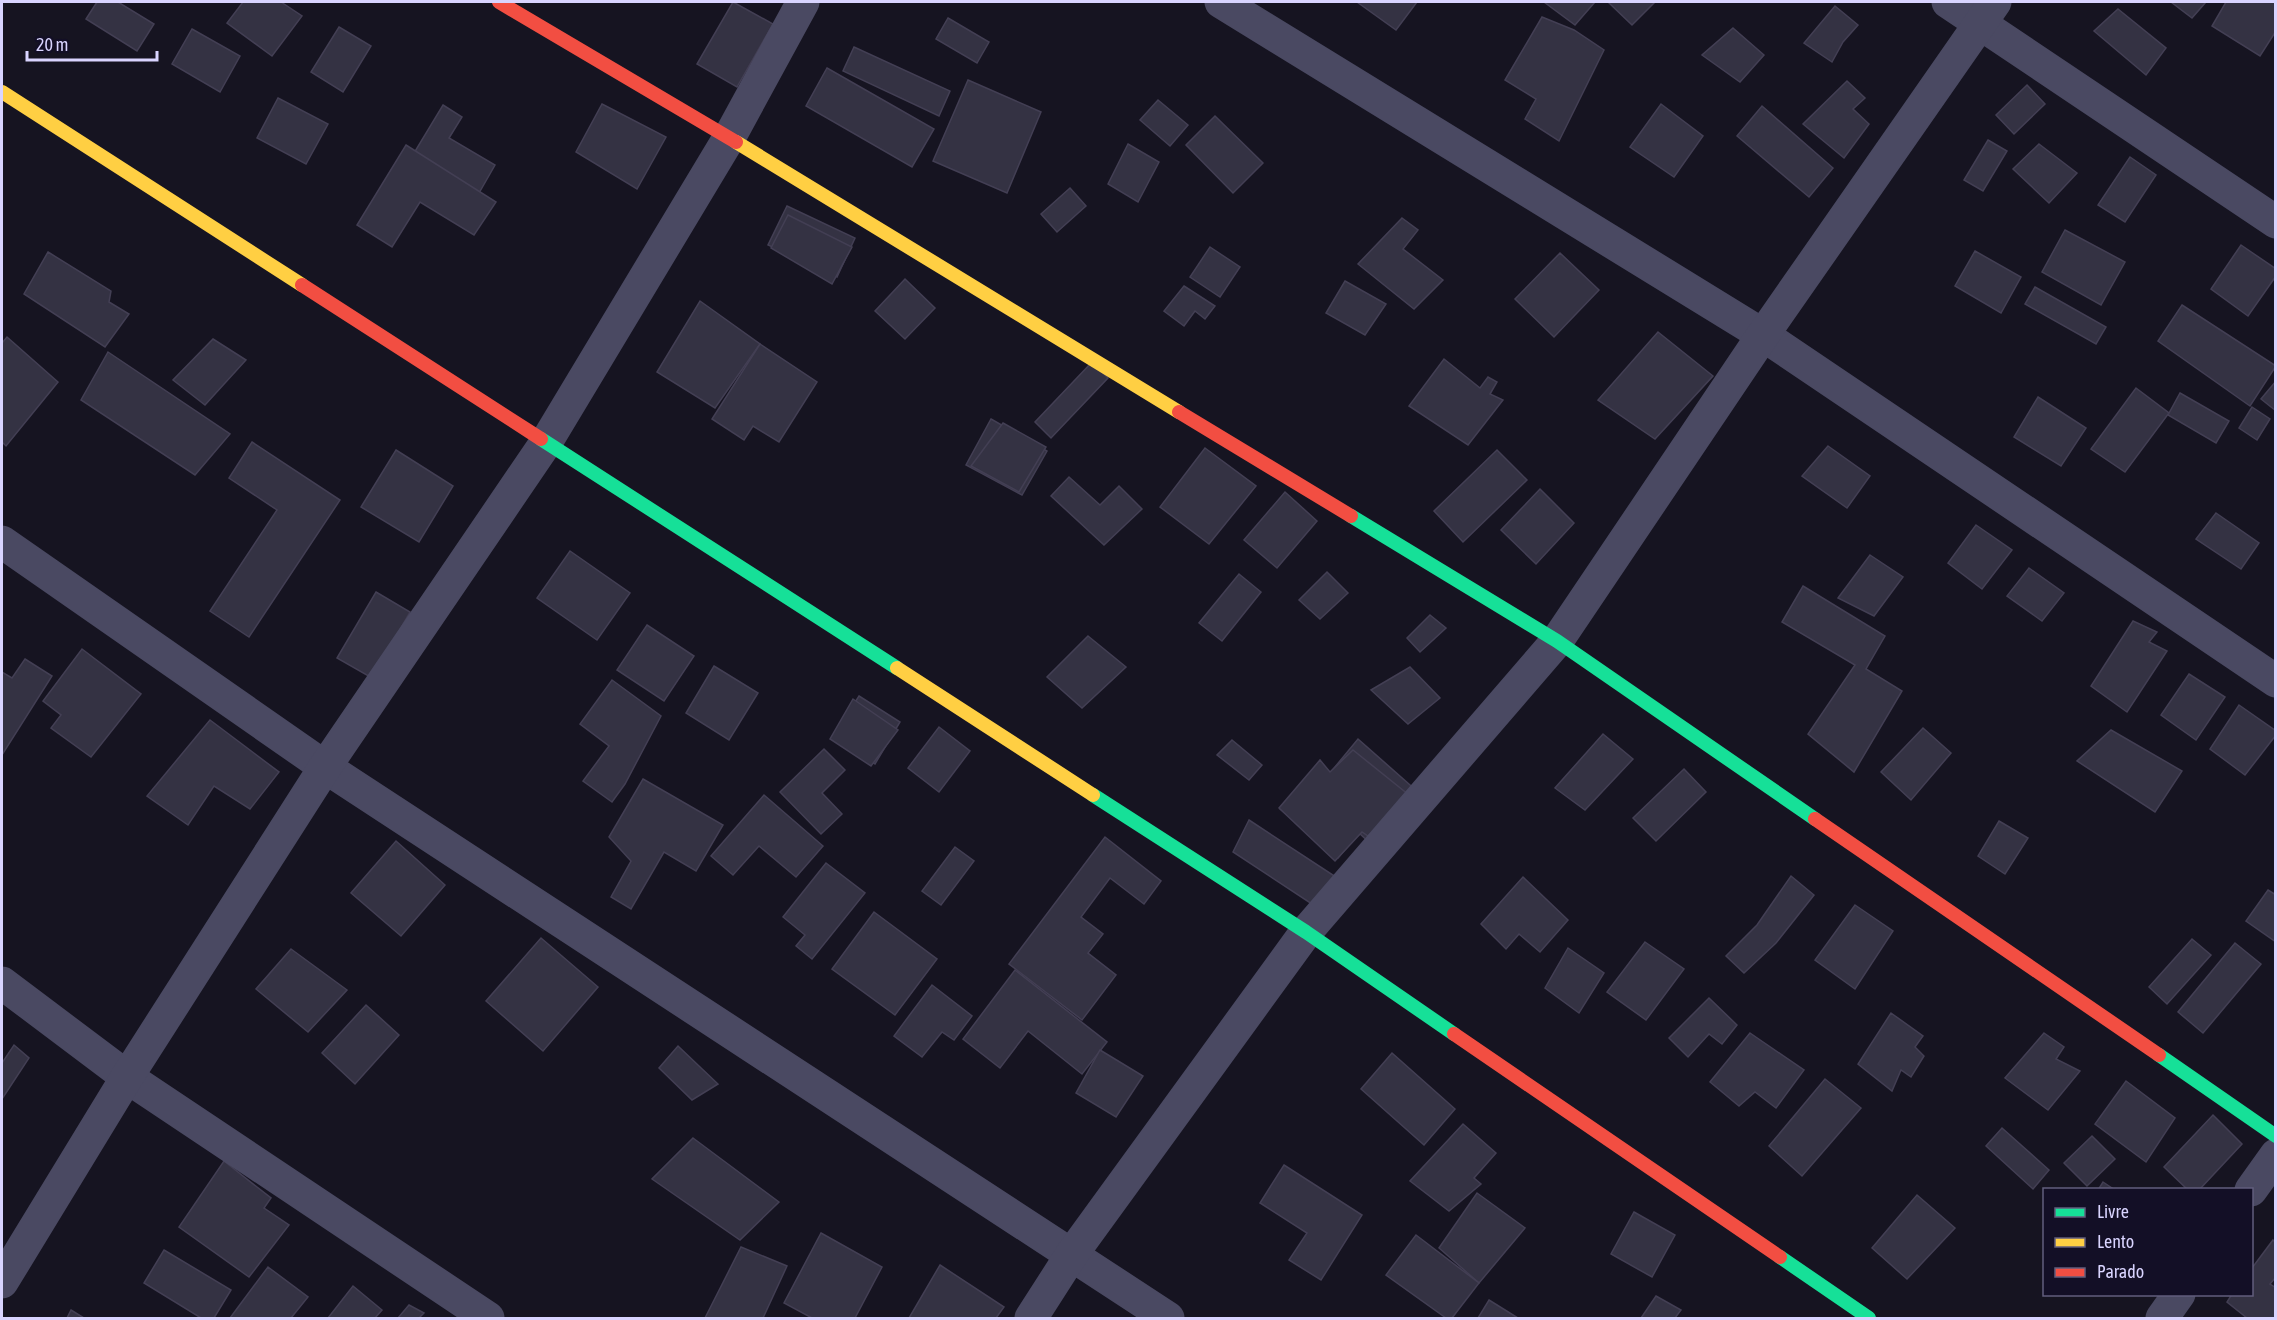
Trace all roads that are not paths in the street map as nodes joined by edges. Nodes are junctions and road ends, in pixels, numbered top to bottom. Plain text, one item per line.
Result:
1 (499, 2) edge
2 (803, 2) edge
3 (1221, 2) edge
4 (1948, 2) edge
5 (1987, 12) edge
6 (2, 92) edge
7 (729, 138) junction
8 (2276, 222) edge
9 (1763, 335) junction
10 (545, 444) junction
11 (2, 542) edge
12 (1557, 641) junction
13 (2276, 681) edge
14 (325, 766) junction
15 (1306, 932) junction
16 (2, 983) edge
17 (127, 1077) junction
18 (2276, 1136) edge
19 (2276, 1155) edge
20 (2252, 1188) edge
21 (1072, 1254) junction
22 (2, 1282) edge
23 (2178, 1296) edge
24 (488, 1318) edge
25 (1031, 1318) edge
26 (1167, 1318) edge
27 (1869, 1318) edge
28 (2162, 1318) edge

1 - 7 street
2 - 7 street
3 - 9 street
4 - 5 street
5 - 8 street
5 - 9 street
6 - 10 street
7 - 10 street
7 - 12 street
9 - 12 street
9 - 13 street
10 - 14 street
10 - 15 street
11 - 14 street
12 - 15 street
12 - 18 street
14 - 17 street
14 - 21 street
15 - 21 street
15 - 27 street
16 - 17 street
17 - 22 street
17 - 24 street
19 - 20 street
21 - 25 street
21 - 26 street
23 - 28 street

